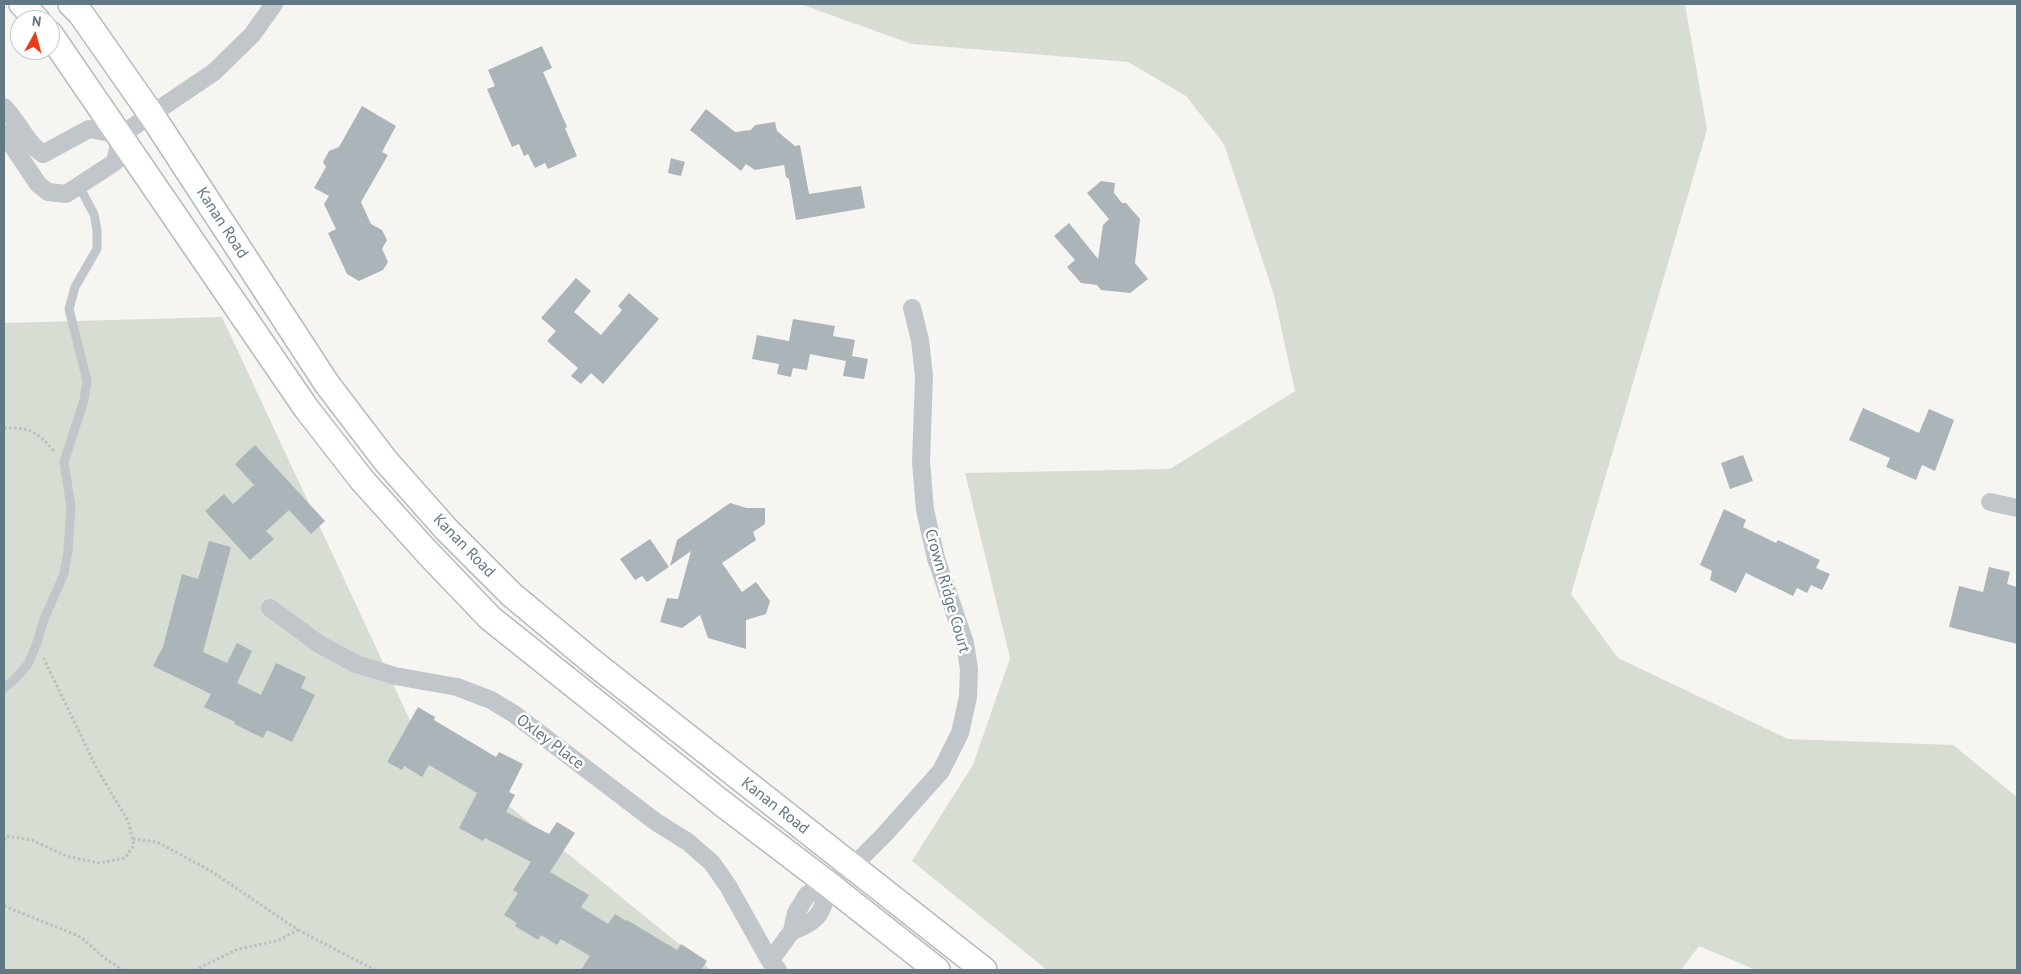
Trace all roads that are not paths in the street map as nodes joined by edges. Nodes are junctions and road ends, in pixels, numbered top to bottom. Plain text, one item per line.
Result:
1 (71, 4) edge
2 (274, 4) edge
3 (60, 48) edge
4 (4, 107) edge
5 (151, 114) junction
6 (4, 133) edge
7 (121, 135) junction
8 (43, 154) junction
9 (34, 178) junction
10 (79, 186) junction
11 (912, 308) dead end
12 (1990, 502) dead end
13 (2017, 508) edge
14 (270, 608) dead end
15 (4, 688) edge
16 (852, 867) junction
17 (828, 884) junction
18 (774, 966) edge
19 (937, 970) edge
20 (984, 970) edge

1 - 5 main road, Kanan Road
2 - 5 street
3 - 7 main road, Kanan Road
4 - 8 street
5 - 7 street
5 - 16 main road, Kanan Road
6 - 9 street
7 - 8 street
7 - 10 street
7 - 17 main road, Kanan Road
8 - 9 street
9 - 10 street
10 - 15 lane
11 - 16 street, Crown Ridge Court
12 - 13 street
14 - 18 street, Oxley Place
16 - 17 street, Crown Ridge Court
16 - 20 main road, Kanan Road
17 - 18 street, Crown Ridge Court
17 - 19 main road, Kanan Road

